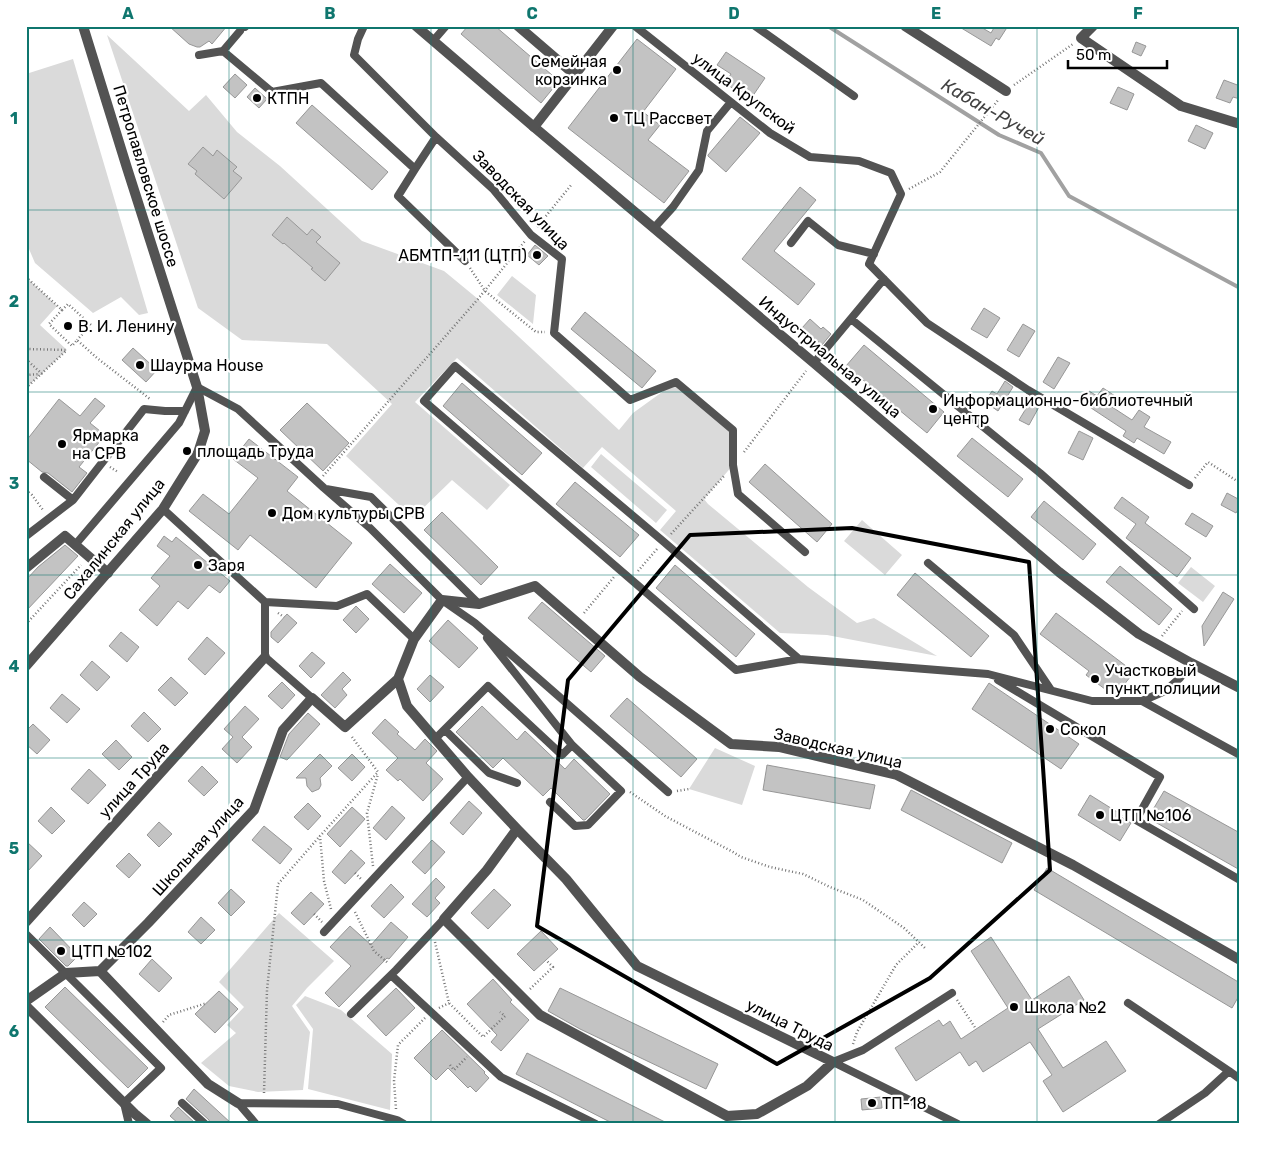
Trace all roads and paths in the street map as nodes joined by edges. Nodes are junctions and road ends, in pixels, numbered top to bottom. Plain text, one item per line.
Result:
1 (83, 26) edge
2 (364, 26) edge
3 (416, 26) edge
4 (446, 26) edge
5 (518, 26) edge
6 (613, 26) edge
7 (636, 26) edge
8 (755, 26) edge
9 (905, 26) edge
10 (1093, 26) edge
11 (243, 28) edge
12 (1081, 38) junction
13 (433, 41) junction
14 (223, 51) junction
15 (199, 55) dead end
16 (575, 75) junction
17 (1006, 91) junction
18 (854, 96) dead end
19 (731, 102) junction
20 (1240, 124) edge
21 (534, 127) junction
22 (436, 137) junction
23 (415, 169) junction
24 (572, 184) dead end
25 (901, 194) junction
26 (539, 224) dead end
27 (654, 228) junction
28 (791, 242) dead end
29 (874, 254) junction
30 (465, 261) joint
31 (508, 262) dead end
32 (26, 276) edge
33 (884, 279) junction
34 (485, 291) junction
35 (62, 310) junction
36 (851, 319) junction
37 (536, 332) dead end
38 (180, 335) joint
39 (78, 340) junction
40 (26, 349) edge
41 (26, 359) edge
42 (814, 363) junction
43 (806, 372) dead end
44 (42, 374) junction
45 (26, 375) edge
46 (197, 387) junction
47 (26, 388) edge
48 (147, 398) dead end
49 (185, 411) junction
50 (771, 415) dead end
51 (44, 477) dead end
52 (318, 482) junction
53 (1240, 483) edge
54 (1189, 485) joint
55 (324, 488) junction
56 (26, 490) edge
57 (704, 499) dead end
58 (74, 500) junction
59 (163, 509) junction
60 (49, 519) junction
61 (26, 536) edge
62 (664, 542) junction
63 (75, 545) junction
64 (805, 552) dead end
65 (89, 557) junction
66 (928, 564) dead end
67 (26, 568) edge
68 (620, 570) junction
69 (108, 573) junction
70 (631, 579) junction
71 (442, 600) junction
72 (265, 602) junction
73 (479, 604) junction
74 (1191, 606) joint
75 (576, 622) junction
76 (475, 623) junction
77 (26, 624) edge
78 (414, 639) junction
79 (1156, 643) junction
80 (265, 657) junction
81 (799, 659) junction
82 (1191, 663) junction
83 (26, 666) edge
84 (988, 674) junction
85 (398, 679) junction
86 (1240, 688) edge
87 (1051, 690) junction
88 (312, 698) junction
89 (1142, 701) junction
90 (345, 728) junction
91 (445, 730) junction
92 (435, 739) junction
93 (572, 745) junction
94 (1240, 755) edge
95 (378, 772) junction
96 (468, 777) junction
97 (517, 783) dead end
98 (621, 791) junction
99 (668, 792) dead end
100 (550, 802) dead end
101 (518, 829) junction
102 (320, 836) junction
103 (374, 879) junction
104 (1240, 880) edge
105 (350, 904) junction
106 (444, 919) junction
107 (26, 922) edge
108 (334, 922) junction
109 (433, 930) junction
110 (324, 932) dead end
111 (26, 934) edge
112 (919, 942) junction
113 (925, 948) dead end
114 (546, 960) dead end
115 (1240, 960) edge
116 (100, 971) junction
117 (393, 972) junction
118 (66, 973) junction
119 (952, 993) joint
120 (522, 996) junction
121 (26, 1001) edge
122 (207, 1003) dead end
123 (449, 1003) junction
124 (1128, 1003) dead end
125 (26, 1006) edge
126 (430, 1012) junction
127 (500, 1012) dead end
128 (351, 1014) dead end
129 (169, 1016) dead end
130 (976, 1029) dead end
131 (473, 1051) junction
132 (850, 1056) junction
133 (834, 1062) junction
134 (450, 1065) dead end
135 (1229, 1071) junction
136 (1240, 1079) edge
137 (124, 1103) junction
138 (182, 1103) dead end
139 (238, 1103) junction
140 (264, 1103) junction
141 (728, 1120) edge
142 (401, 1122) edge
143 (129, 1124) edge
144 (147, 1124) edge
145 (204, 1124) edge
146 (256, 1124) edge
147 (596, 1124) edge
148 (958, 1124) edge
149 (1159, 1124) edge

1 - 38 street, Петропавловское шоссе
2 - 22 lane, Заводская улица
3 - 13 street, Индустриальная улица
4 - 13 lane
5 - 16 street
6 - 16 street
7 - 19 lane, улица Крупской
8 - 18 lane
9 - 17 street
10 - 12 street
11 - 14 lane
12 - 17 path
12 - 20 street
13 - 21 street, Индустриальная улица
14 - 15 lane
14 - 23 lane
16 - 21 street
17 - 25 path
19 - 25 lane, улица Крупской
19 - 27 lane
21 - 27 street, Индустриальная улица
22 - 23 lane
22 - 64 lane, Заводская улица
23 - 30 lane
24 - 26 path
25 - 29 lane
27 - 42 street, Индустриальная улица
28 - 29 lane
29 - 33 lane
30 - 34 path
31 - 34 path
32 - 35 path
33 - 36 lane
33 - 54 lane
34 - 37 path
34 - 52 path
35 - 39 path
35 - 39 path
36 - 42 lane
36 - 74 lane
38 - 46 street, Сахалинская улица
39 - 48 path
40 - 44 path
41 - 44 path
42 - 79 street, Индустриальная улица
43 - 50 path
44 - 45 path
44 - 47 path
46 - 49 lane
46 - 52 lane
46 - 59 street, Сахалинская улица
49 - 58 lane
49 - 63 lane
51 - 58 lane
52 - 55 lane
53 - 54 path
55 - 71 lane
55 - 73 lane
56 - 60 path
57 - 62 path
58 - 60 lane
59 - 69 street, Сахалинская улица
59 - 72 lane
60 - 61 lane
62 - 68 lane
62 - 70 path
62 - 81 lane
63 - 65 street
63 - 67 street
65 - 69 street
65 - 77 path
66 - 87 lane
68 - 70 lane
68 - 75 path
69 - 83 street, Сахалинская улица
70 - 81 lane
71 - 73 street, Заводская улица
71 - 76 lane
71 - 78 street
72 - 78 lane
72 - 80 lane
73 - 75 street, Заводская улица
74 - 79 path
75 - 115 street, Заводская улица
76 - 93 lane
76 - 99 lane
78 - 85 street
79 - 82 street, Индустриальная улица
80 - 88 lane
80 - 107 street, улица Труда
81 - 84 lane
82 - 86 street, Индустриальная улица
82 - 89 lane
84 - 87 lane
84 - 104 lane
85 - 90 street
85 - 92 street
87 - 89 lane
88 - 90 street
88 - 116 street, Школьная улица
89 - 94 lane
90 - 95 path
91 - 92 lane
91 - 93 lane
91 - 97 lane
92 - 96 street
93 - 98 lane
95 - 102 path
95 - 103 path
96 - 101 street
96 - 103 lane
98 - 100 lane
98 - 112 path
101 - 106 street
101 - 133 street, улица Труда
102 - 108 path
102 - 140 path
103 - 105 lane
105 - 108 lane
105 - 117 path
106 - 109 lane
106 - 120 street, улица Труда
108 - 110 lane
109 - 117 lane
109 - 123 path
111 - 118 lane
112 - 113 path
112 - 132 path
114 - 120 path
116 - 118 street
116 - 139 street
117 - 126 lane
117 - 128 lane
118 - 121 street
118 - 137 lane
119 - 130 path
119 - 132 lane
120 - 141 street, улица Труда
122 - 129 path
123 - 126 path
123 - 127 path
124 - 135 lane
125 - 137 street
126 - 131 lane
126 - 142 path
131 - 134 path
131 - 147 lane
132 - 133 lane
133 - 141 street, улица Труда
133 - 148 lane
135 - 136 lane
135 - 149 lane
137 - 143 lane
137 - 144 street
138 - 145 lane
139 - 140 lane
139 - 146 lane
140 - 142 lane

